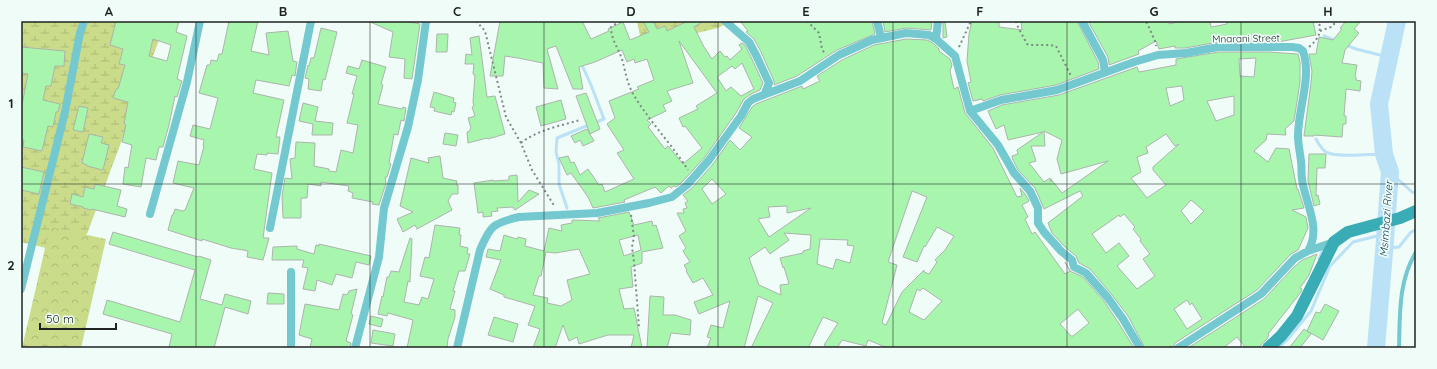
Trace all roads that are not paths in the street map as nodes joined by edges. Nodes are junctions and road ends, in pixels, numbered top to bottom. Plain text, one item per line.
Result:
1 (84, 21) edge
2 (200, 21) edge
3 (311, 21) edge
4 (426, 21) edge
5 (725, 21) edge
6 (877, 21) edge
7 (938, 21) edge
8 (1082, 21) edge
9 (881, 37) junction
10 (936, 39) junction
11 (1105, 72) junction
12 (765, 93) junction
13 (970, 111) junction
14 (1416, 212) edge
15 (150, 214) dead end
16 (270, 228) dead end
17 (1334, 242) junction
18 (1308, 251) junction
19 (1416, 252) edge
20 (291, 272) dead end
21 (21, 289) edge
22 (291, 348) edge
23 (354, 348) edge
24 (456, 348) edge
25 (1140, 348) edge
26 (1178, 348) edge
27 (1268, 348) edge
28 (1399, 348) edge

1 - 21 street
2 - 15 street
3 - 16 street
4 - 23 street
5 - 12 street
6 - 9 street
7 - 10 street
8 - 11 street
9 - 10 street
9 - 12 street
10 - 13 street
11 - 13 street, Mnarani Street
11 - 18 street, Mnarani Street
12 - 24 street
13 - 25 street
14 - 17 main road
17 - 18 street
17 - 27 main road
18 - 26 street
19 - 28 lane
20 - 22 street

